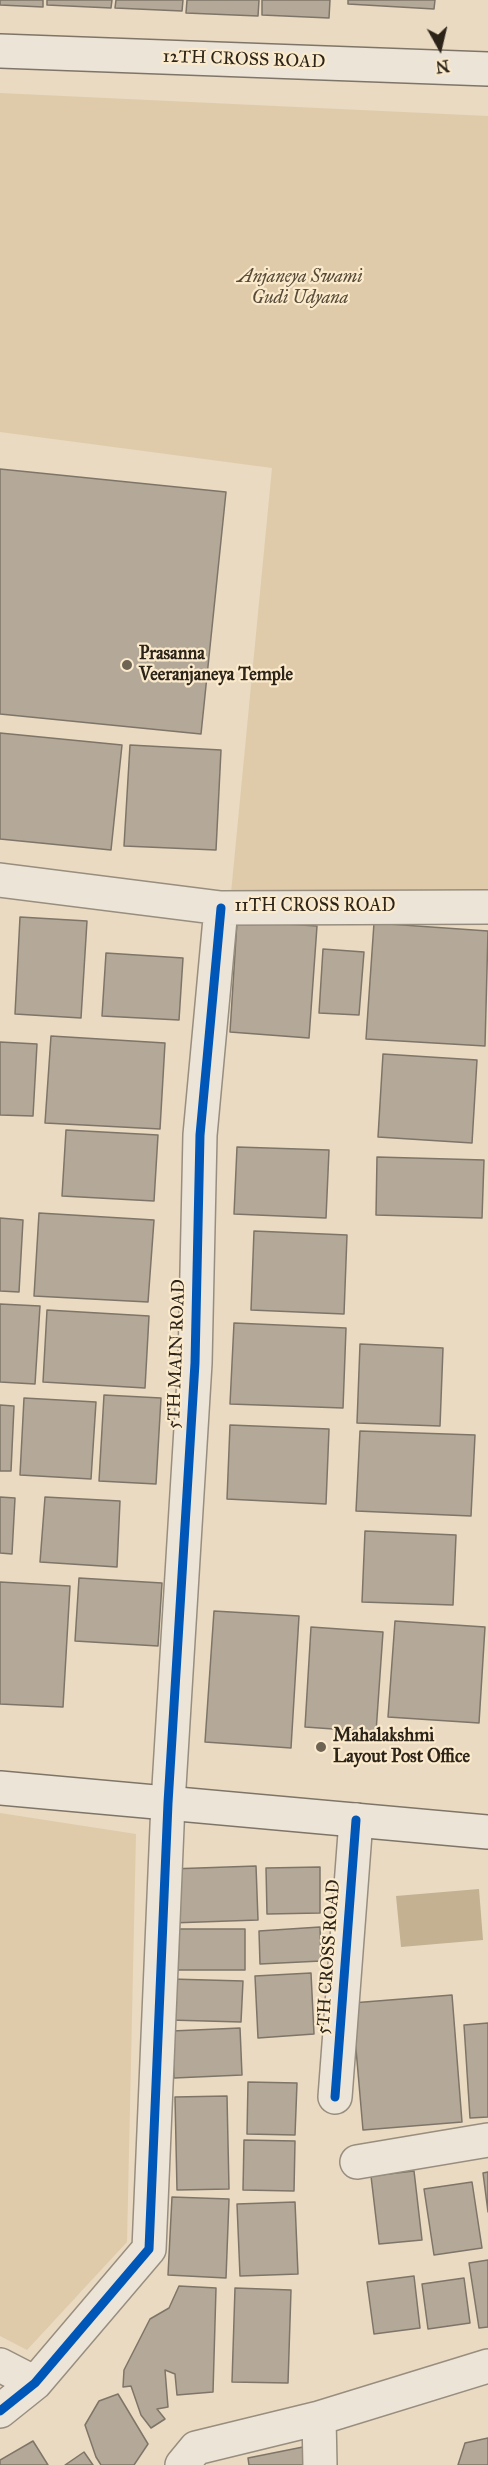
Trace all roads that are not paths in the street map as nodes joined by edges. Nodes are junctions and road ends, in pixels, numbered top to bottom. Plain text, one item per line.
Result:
1 (0, 51) edge
2 (488, 69) edge
3 (0, 880) edge
4 (488, 907) edge
5 (221, 908) junction
6 (0, 1788) edge
7 (168, 1803) junction
8 (356, 1820) junction
9 (488, 1832) edge
10 (335, 2097) dead end
11 (488, 2140) edge
12 (357, 2162) dead end
13 (0, 2365) edge
14 (488, 2366) edge
15 (35, 2383) junction
16 (0, 2411) edge
17 (320, 2418) junction
18 (182, 2465) edge
19 (320, 2465) edge

1 - 2 street, 12TH CROSS ROAD
3 - 5 street, 11TH CROSS ROAD
4 - 5 street, 11TH CROSS ROAD
5 - 7 street, 5TH MAIN ROAD
6 - 7 street
7 - 8 street
7 - 15 street, 5TH MAIN ROAD
8 - 9 street
8 - 10 street, 5TH CROSS ROAD
11 - 12 street
13 - 15 street
14 - 17 street
15 - 16 street, 5TH MAIN ROAD
17 - 18 street
17 - 19 street

